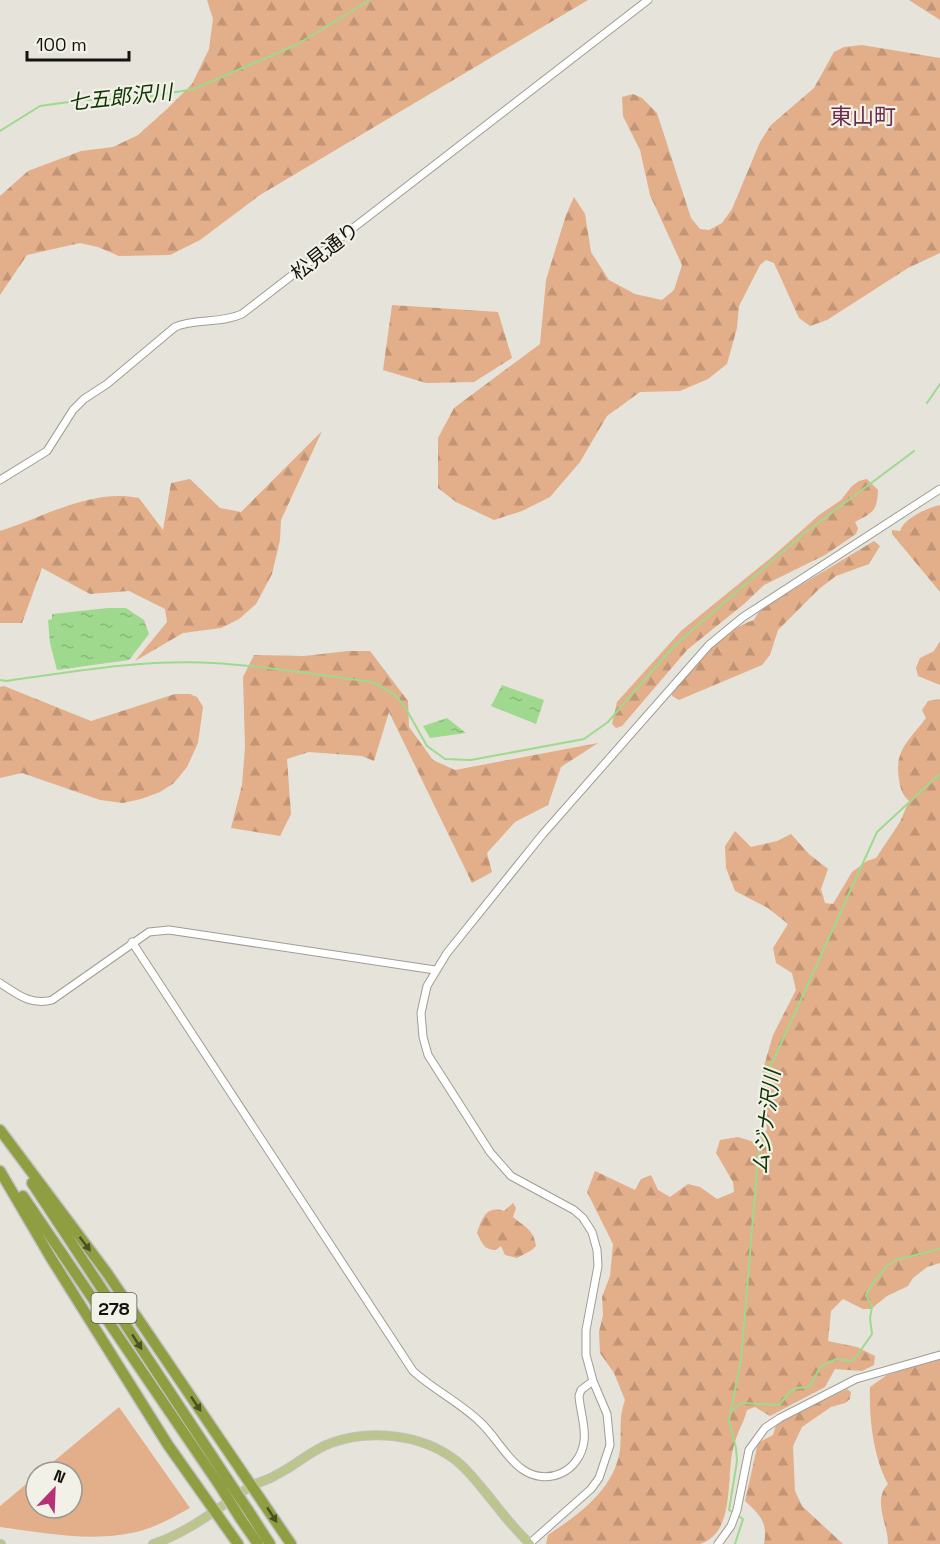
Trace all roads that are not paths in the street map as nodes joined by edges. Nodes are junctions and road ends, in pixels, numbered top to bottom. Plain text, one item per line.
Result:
1 (648, 0) edge
2 (0, 480) edge
3 (940, 489) edge
4 (132, 942) junction
5 (435, 970) junction
6 (0, 983) edge
7 (0, 1130) edge
8 (0, 1135) edge
9 (0, 1161) edge
10 (0, 1171) edge
11 (940, 1355) edge
12 (593, 1381) junction
13 (224, 1483) junction
14 (253, 1485) junction
15 (216, 1512) junction
16 (244, 1514) junction
17 (153, 1544) edge
18 (238, 1544) edge
19 (258, 1544) edge
20 (270, 1544) edge
21 (291, 1544) edge
22 (530, 1544) edge
23 (718, 1544) edge

1 - 2 street, 松見通り
3 - 5 street
4 - 5 street
4 - 6 street
4 - 12 street
5 - 12 street
7 -> 14 highway
8 -> 13 highway, 278
9 - 13 highway, 278
10 - 15 highway
11 - 23 street
12 - 22 street
13 - 16 highway, 278, bridge
14 - 15 main road
14 -> 21 highway
14 - 22 main road
15 - 17 main road
15 - 18 highway
16 - 19 highway, 278
16 - 20 highway, 278

